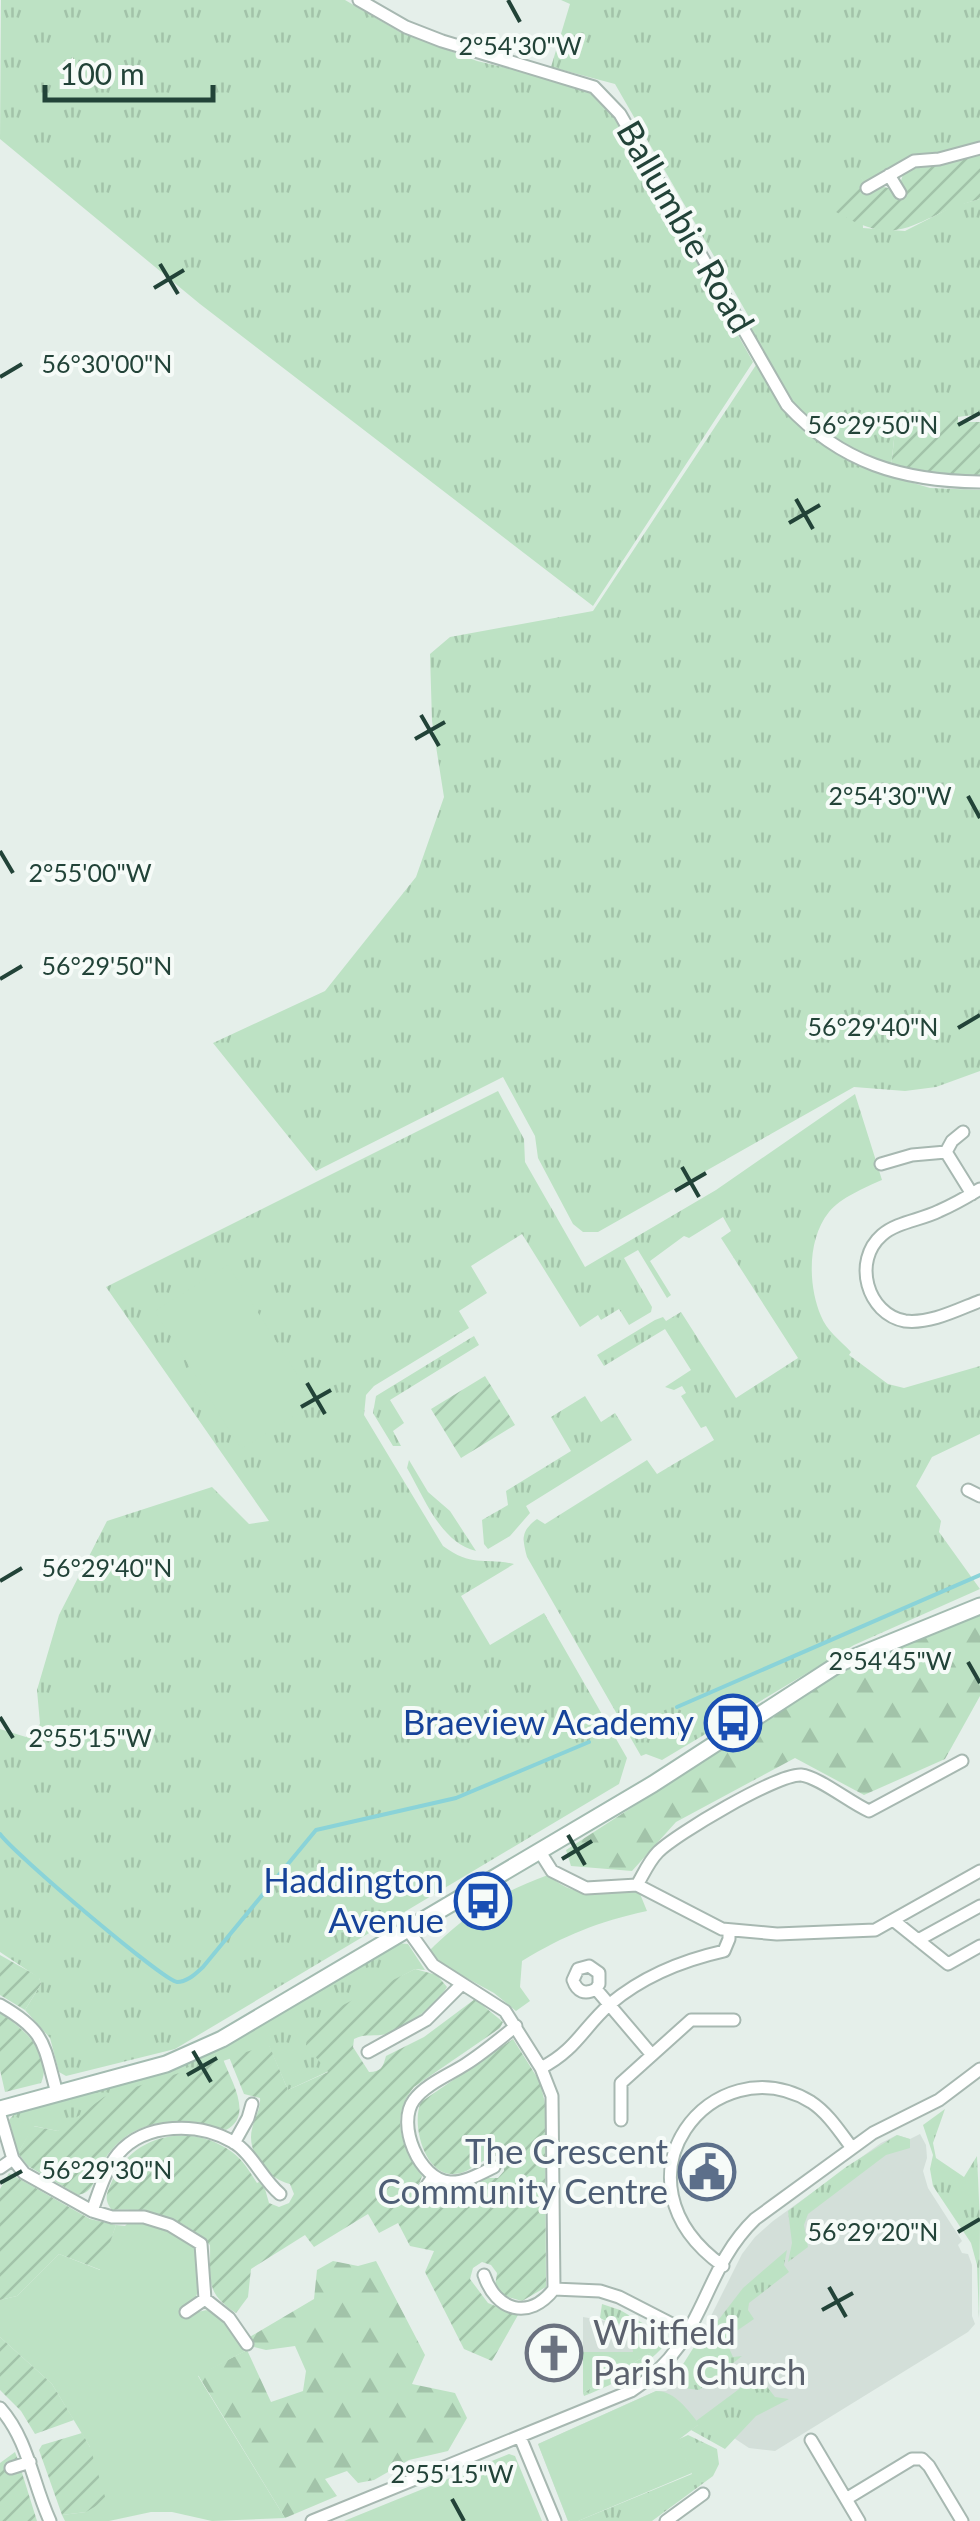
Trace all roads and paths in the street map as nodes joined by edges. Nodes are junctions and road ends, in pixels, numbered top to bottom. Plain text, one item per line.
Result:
1 (359, 0) edge
2 (980, 148) edge
3 (889, 175) junction
4 (867, 188) dead end
5 (900, 194) dead end
6 (980, 482) edge
7 (962, 1132) dead end
8 (946, 1152) junction
9 (881, 1164) dead end
10 (976, 1191) edge
11 (980, 1302) edge
12 (968, 1490) dead end
13 (980, 1496) edge
14 (980, 1606) edge
15 (962, 1762) dead end
16 (540, 1852) junction
17 (980, 1871) edge
18 (637, 1886) junction
19 (980, 1906) edge
20 (892, 1920) junction
21 (408, 1930) junction
22 (729, 1930) junction
23 (918, 1940) junction
24 (980, 1946) edge
25 (462, 1984) junction
26 (596, 1989) dead end
27 (0, 2004) edge
28 (610, 2005) junction
29 (734, 2020) dead end
30 (516, 2026) junction
31 (368, 2052) dead end
32 (652, 2055) junction
33 (542, 2068) junction
34 (980, 2069) edge
35 (57, 2093) junction
36 (252, 2104) dead end
37 (0, 2112) edge
38 (621, 2120) dead end
39 (234, 2142) junction
40 (852, 2148) junction
41 (12, 2159) junction
42 (494, 2167) dead end
43 (0, 2168) edge
44 (434, 2177) junction
45 (423, 2191) dead end
46 (280, 2194) dead end
47 (92, 2211) junction
48 (723, 2266) junction
49 (484, 2275) dead end
50 (554, 2289) junction
51 (205, 2299) junction
52 (186, 2312) dead end
53 (689, 2333) junction
54 (246, 2344) dead end
55 (0, 2408) edge
56 (520, 2437) junction
57 (810, 2440) dead end
58 (30, 2462) junction
59 (10, 2468) dead end
60 (703, 2494) dead end
61 (846, 2499) junction
62 (50, 2521) edge
63 (312, 2521) edge
64 (555, 2521) edge
65 (666, 2521) edge
66 (859, 2521) edge
67 (962, 2521) edge

1 - 6 street, Ballumbie Road
2 - 3 street
3 - 4 street
3 - 5 street
7 - 8 street
8 - 9 street
8 - 10 street
10 - 11 street
12 - 13 street
14 - 16 street
15 - 18 street
16 - 18 street
16 - 21 street
17 - 20 street
18 - 22 street
19 - 23 street
20 - 22 street
20 - 23 street
21 - 25 street
21 - 35 street
22 - 28 street
23 - 24 street
25 - 30 street
25 - 31 street
26 - 28 street
27 - 35 street
28 - 32 street
28 - 33 street
29 - 32 street
30 - 33 street
30 - 44 street
32 - 38 street
33 - 50 street
34 - 40 street
35 - 37 street
36 - 39 street
37 - 41 street
39 - 46 street
39 - 47 street
40 - 48 street
40 - 48 street
41 - 43 street
41 - 47 street
42 - 44 street
44 - 45 street
47 - 51 street
48 - 53 street
49 - 50 street
50 - 53 street
51 - 52 street
51 - 54 street
53 - 56 street
55 - 58 street
56 - 63 street
56 - 64 street
57 - 61 street
58 - 59 street
58 - 62 street
60 - 65 street
61 - 66 street
61 - 67 street

